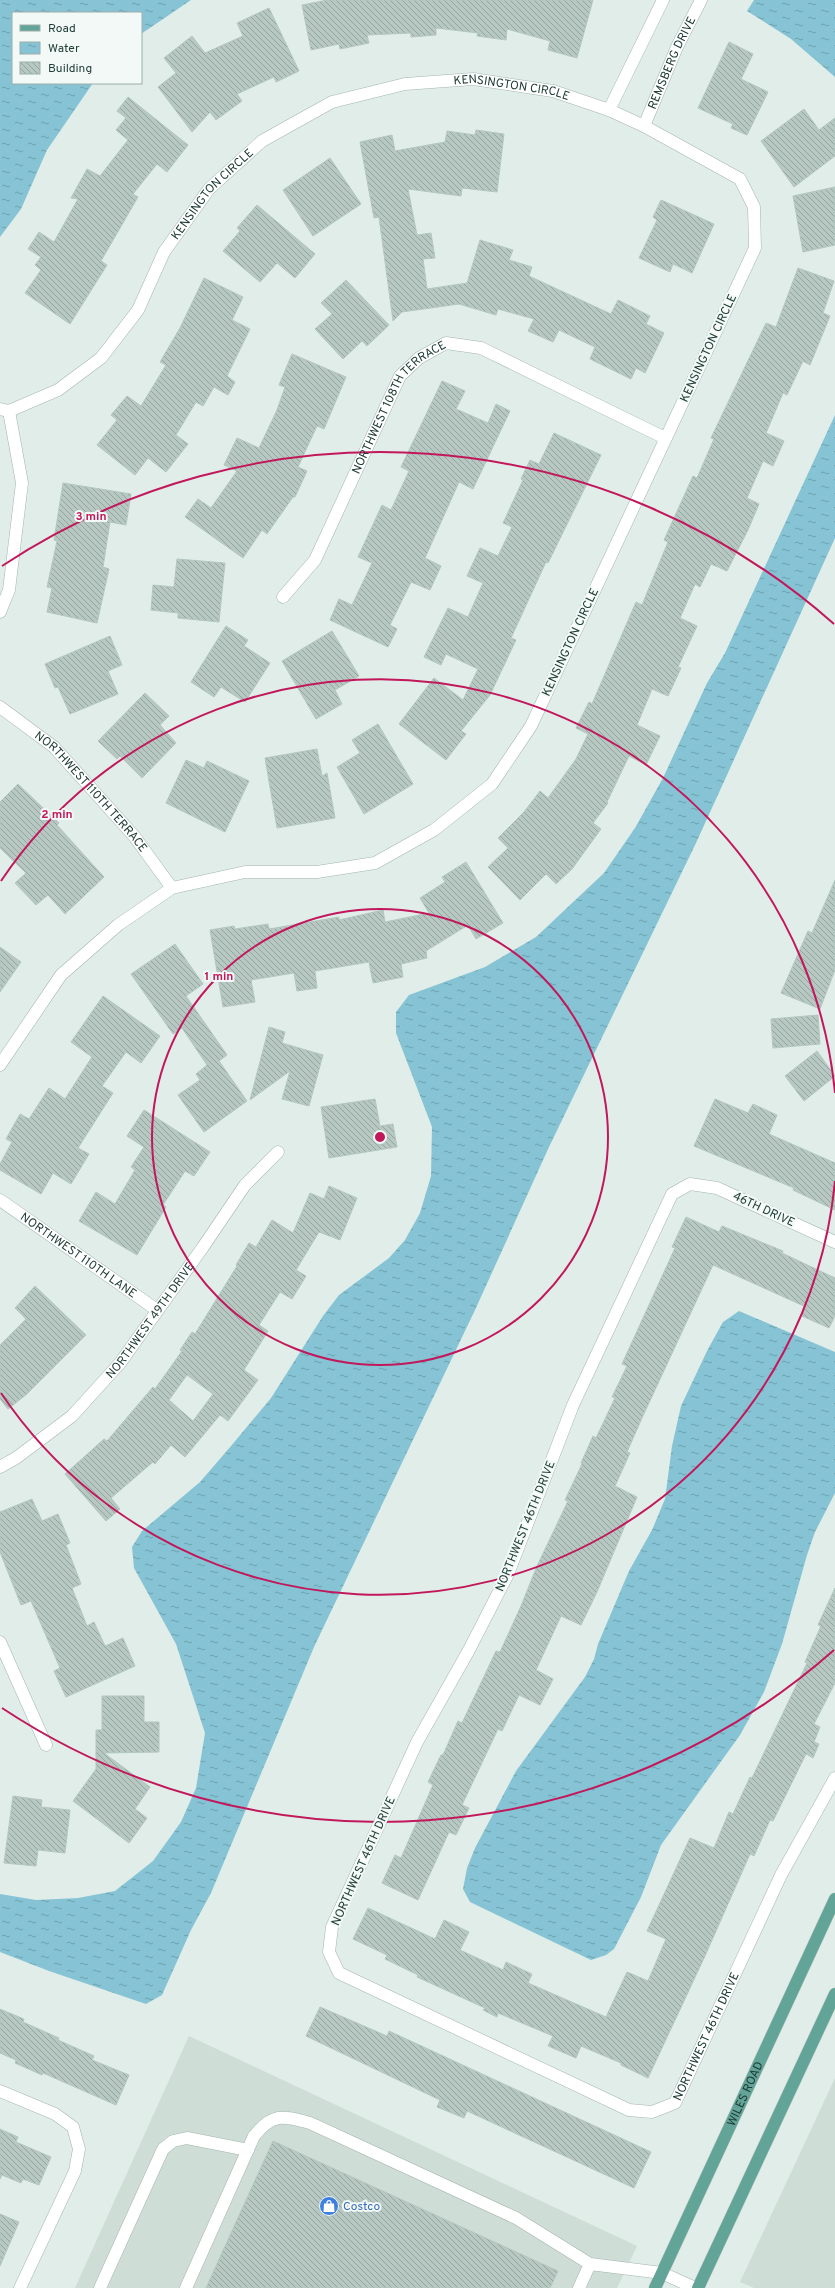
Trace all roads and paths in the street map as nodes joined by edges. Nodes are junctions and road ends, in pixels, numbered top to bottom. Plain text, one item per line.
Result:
1 (663, 0) edge
2 (701, 0) edge
3 (609, 110) junction
4 (644, 126) junction
5 (4, 410) edge
6 (665, 438) junction
7 (283, 597) dead end
8 (0, 612) edge
9 (0, 707) edge
10 (172, 888) junction
11 (0, 1065) edge
12 (278, 1152) dead end
13 (690, 1184) joint
14 (0, 1200) edge
15 (835, 1242) edge
16 (157, 1310) junction
17 (0, 1467) edge
18 (0, 1642) edge
19 (46, 1745) dead end
20 (835, 1778) edge
21 (835, 1899) edge
22 (835, 1994) edge
23 (0, 2090) edge
24 (248, 2150) junction
25 (590, 2264) junction
26 (662, 2273) junction
27 (20, 2288) edge
28 (100, 2288) edge
29 (186, 2288) edge
30 (579, 2288) edge
31 (655, 2288) edge
32 (697, 2288) edge

1 - 3 street
2 - 4 street, REMSBERG DRIVE
3 - 4 street, KENSINGTON CIRCLE
3 - 5 street, KENSINGTON CIRCLE
4 - 6 street, KENSINGTON CIRCLE
5 - 8 street
6 - 7 street, NORTHWEST 108TH TERRACE
6 - 10 street, KENSINGTON CIRCLE
9 - 10 street, NORTHWEST 110TH TERRACE
10 - 11 street, KENSINGTON CIRCLE
12 - 16 street, NORTHWEST 49TH DRIVE
13 - 15 street, 46TH DRIVE
13 - 20 street, NORTHWEST 46TH DRIVE
14 - 16 street, NORTHWEST 110TH LANE
16 - 17 street, NORTHWEST 49TH DRIVE
18 - 19 street
21 - 26 main road, WILES ROAD
22 - 32 main road
23 - 27 street
24 - 25 street
24 - 28 street
24 - 29 street
25 - 26 street
25 - 30 street
26 - 31 main road, WILES ROAD
26 - 32 street

